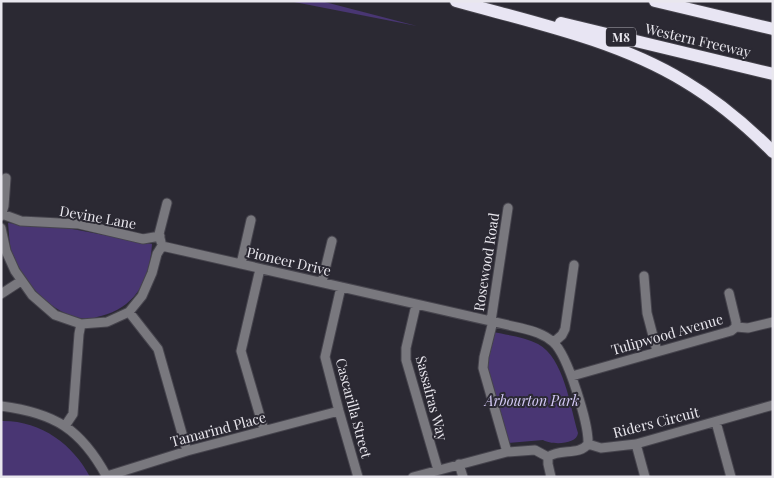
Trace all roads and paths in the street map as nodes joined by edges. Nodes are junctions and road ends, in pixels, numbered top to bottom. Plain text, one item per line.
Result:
1 (456, 1) edge
2 (470, 1) edge
3 (656, 1) edge
4 (773, 29) edge
5 (773, 74) edge
6 (773, 152) edge
7 (6, 178) dead end
8 (167, 203) dead end
9 (508, 208) dead end
10 (2, 215) edge
11 (251, 220) dead end
12 (1, 228) edge
13 (161, 241) junction
14 (332, 241) dead end
15 (241, 264) junction
16 (574, 264) dead end
17 (260, 269) junction
18 (644, 276) dead end
19 (21, 281) junction
20 (322, 282) junction
21 (342, 287) junction
22 (1, 294) edge
23 (729, 294) dead end
24 (416, 305) junction
25 (129, 312) junction
26 (492, 321) junction
27 (773, 322) edge
28 (81, 324) junction
29 (736, 326) junction
30 (554, 342) junction
31 (657, 351) junction
32 (572, 376) junction
33 (773, 405) edge
34 (1, 406) edge
35 (339, 411) junction
36 (716, 422) junction
37 (65, 426) junction
38 (264, 430) junction
39 (588, 444) junction
40 (636, 444) junction
41 (187, 451) junction
42 (507, 452) junction
43 (548, 457) junction
44 (459, 464) junction
45 (438, 470) junction
46 (107, 476) edge
47 (358, 477) edge
48 (413, 477) edge
49 (462, 477) edge
50 (552, 477) edge
51 (645, 477) edge
52 (731, 477) edge

1 - 6 highway
2 - 5 highway, Western Freeway / M8
3 - 4 highway, Western Freeway
7 - 10 street
8 - 13 street
9 - 26 street, Rosewood Road
10 - 13 street, Devine Lane
11 - 15 street
12 - 19 street
13 - 15 street, Pioneer Drive
13 - 25 street
14 - 20 street
15 - 17 street, Pioneer Drive
16 - 30 street
17 - 20 street, Pioneer Drive
17 - 38 street
18 - 31 street
19 - 22 street
19 - 28 street
20 - 21 street, Pioneer Drive
21 - 24 street, Pioneer Drive
21 - 35 street, Cascarilla Street
23 - 29 street, Tulipwood Avenue
24 - 26 street, Pioneer Drive
24 - 45 street, Sassafras Way
25 - 28 street
25 - 41 street
26 - 30 street, Pioneer Drive
26 - 42 street, Rosewood Road
27 - 29 street
28 - 37 street
29 - 31 street, Tulipwood Avenue
30 - 32 street
31 - 32 street, Tulipwood Avenue
32 - 39 street
33 - 36 street, Riders Circuit
34 - 37 street
35 - 38 street, Tamarind Place
35 - 47 street, Cascarilla Street
36 - 40 street, Riders Circuit
36 - 52 street
37 - 46 street
38 - 41 street, Tamarind Place
39 - 40 street, Riders Circuit
39 - 43 street, Riders Circuit
40 - 51 street
41 - 46 street, Tamarind Place
42 - 43 street
42 - 44 street
43 - 50 street
44 - 45 street
44 - 49 street
45 - 48 street

